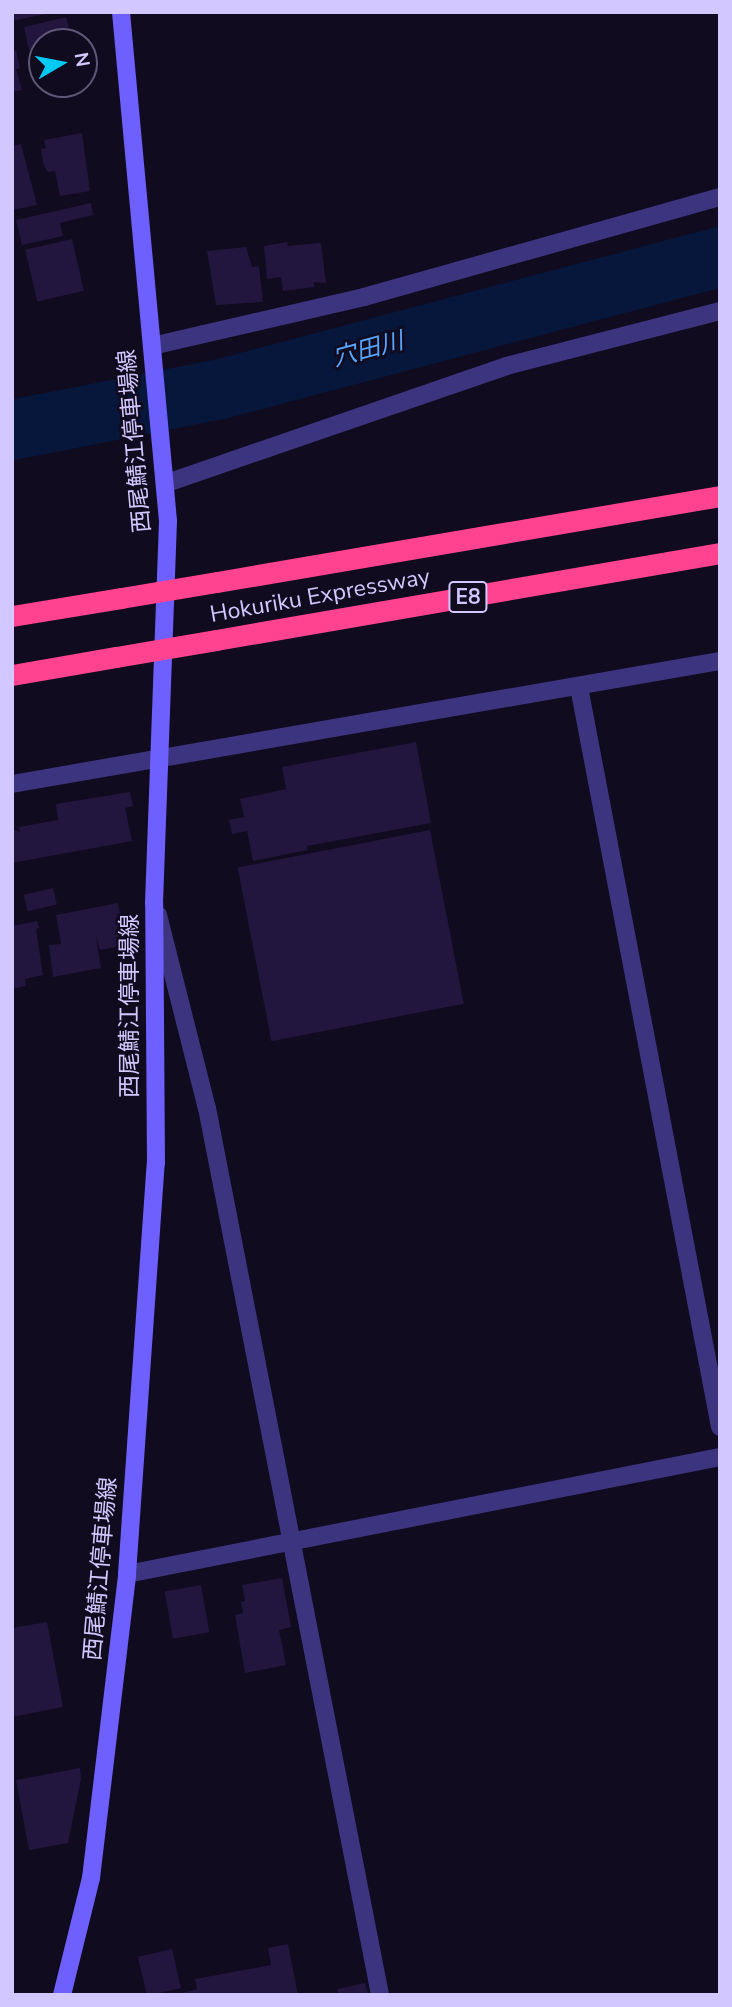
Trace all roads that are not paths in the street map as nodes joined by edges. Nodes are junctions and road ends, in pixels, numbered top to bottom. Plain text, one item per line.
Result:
1 (121, 12) edge
2 (720, 197) edge
3 (720, 311) edge
4 (152, 354) junction
5 (167, 483) junction
6 (720, 496) edge
7 (720, 553) edge
8 (12, 616) edge
9 (720, 661) edge
10 (12, 674) edge
11 (579, 687) junction
12 (160, 759) junction
13 (12, 783) edge
14 (154, 903) junction
15 (720, 1427) edge
16 (720, 1457) edge
17 (293, 1540) junction
18 (127, 1574) junction
19 (62, 1995) edge
20 (380, 1995) edge

1 - 4 main road, 西尾鯖江停車場線
2 - 4 street
3 - 5 street
4 - 5 main road, 西尾鯖江停車場線
5 - 12 main road, 西尾鯖江停車場線
6 - 8 highway, Hokuriku Expressway, bridge
7 - 10 highway, Hokuriku Expressway / E8, bridge
9 - 11 street
11 - 12 street
11 - 15 street
12 - 13 street
12 - 14 main road, 西尾鯖江停車場線
14 - 17 street
14 - 18 main road, 西尾鯖江停車場線
16 - 17 street
17 - 18 street
17 - 20 street
18 - 19 main road, 西尾鯖江停車場線

